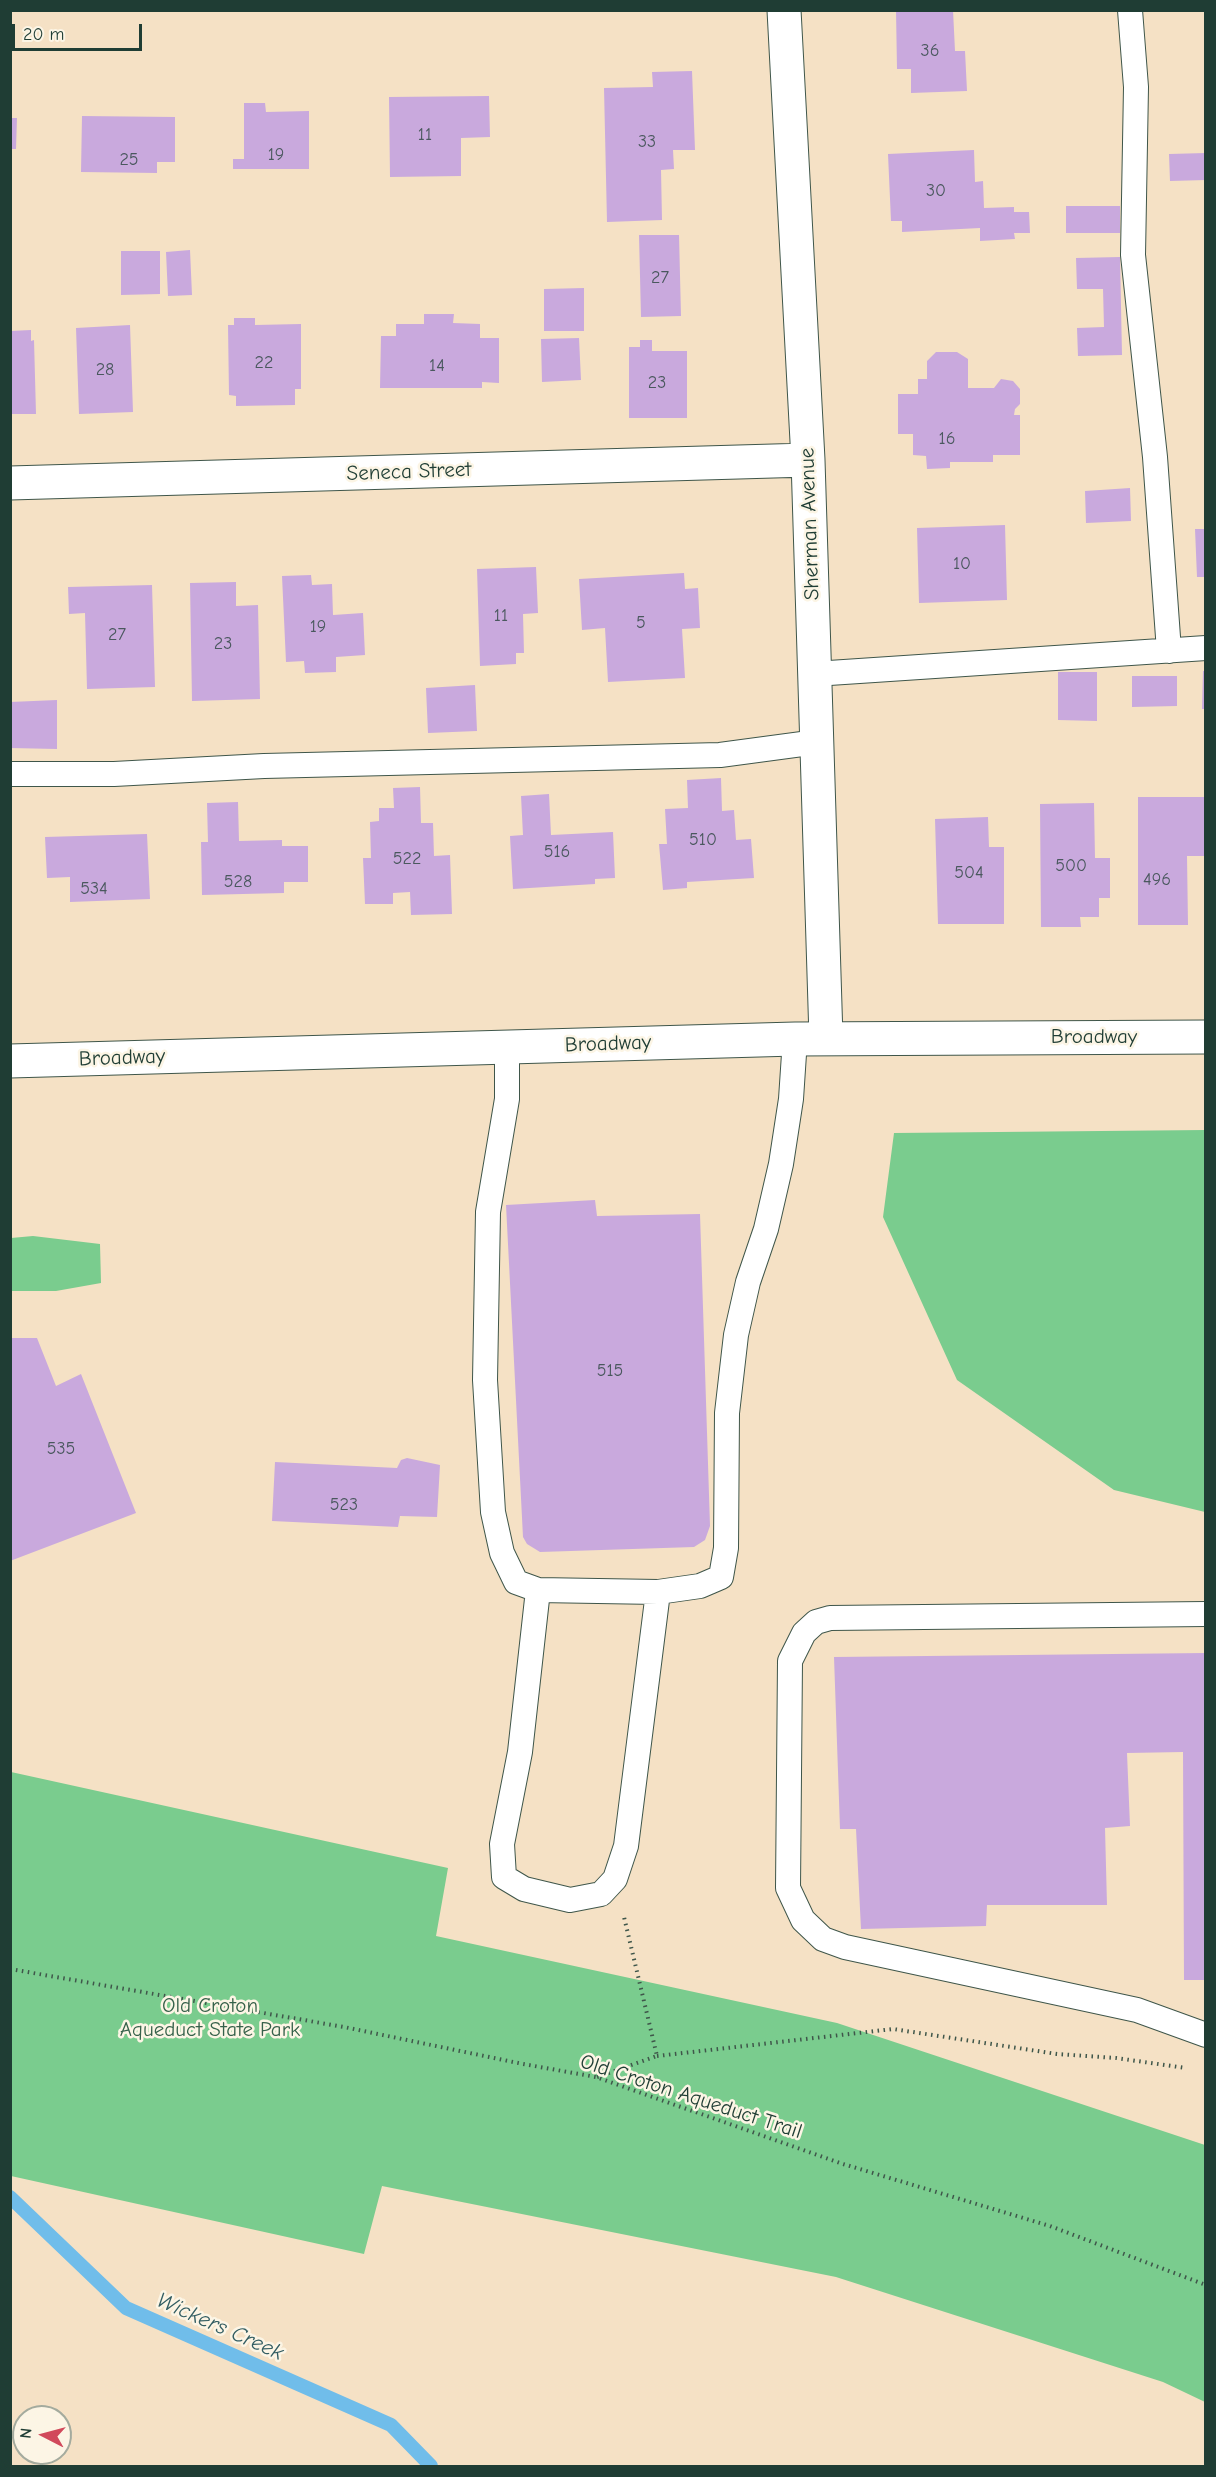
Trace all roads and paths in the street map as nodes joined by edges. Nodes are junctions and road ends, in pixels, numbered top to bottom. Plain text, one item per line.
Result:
1 (784, 10) edge
2 (1130, 10) edge
3 (808, 460) junction
4 (10, 483) edge
5 (1206, 648) edge
6 (1168, 651) junction
7 (814, 674) junction
8 (817, 742) junction
9 (10, 774) edge
10 (1206, 1037) edge
11 (811, 1038) junction
12 (507, 1047) junction
13 (10, 1061) edge
14 (538, 1590) junction
15 (658, 1592) junction
16 (1206, 1614) edge
17 (615, 1879) junction
18 (10, 1969) edge
19 (1206, 2036) edge
20 (657, 2056) junction
21 (1191, 2068) dead end
22 (596, 2077) junction
23 (1206, 2285) edge

1 - 3 street, Sherman Avenue
2 - 6 lane
3 - 4 street, Seneca Street
3 - 7 street, Sherman Avenue
5 - 6 lane
6 - 7 lane
7 - 8 street, Sherman Avenue
8 - 9 lane
8 - 11 street, Sherman Avenue
10 - 11 street, Broadway
11 - 12 street, Broadway
11 - 15 lane
12 - 13 street, Broadway
12 - 14 lane
14 - 15 lane
14 - 17 lane
15 - 17 lane
16 - 19 lane
17 - 20 path
18 - 22 path, Old Croton Aqueduct Trail
20 - 21 path
20 - 22 path
22 - 23 path, Old Croton Aqueduct Trail

